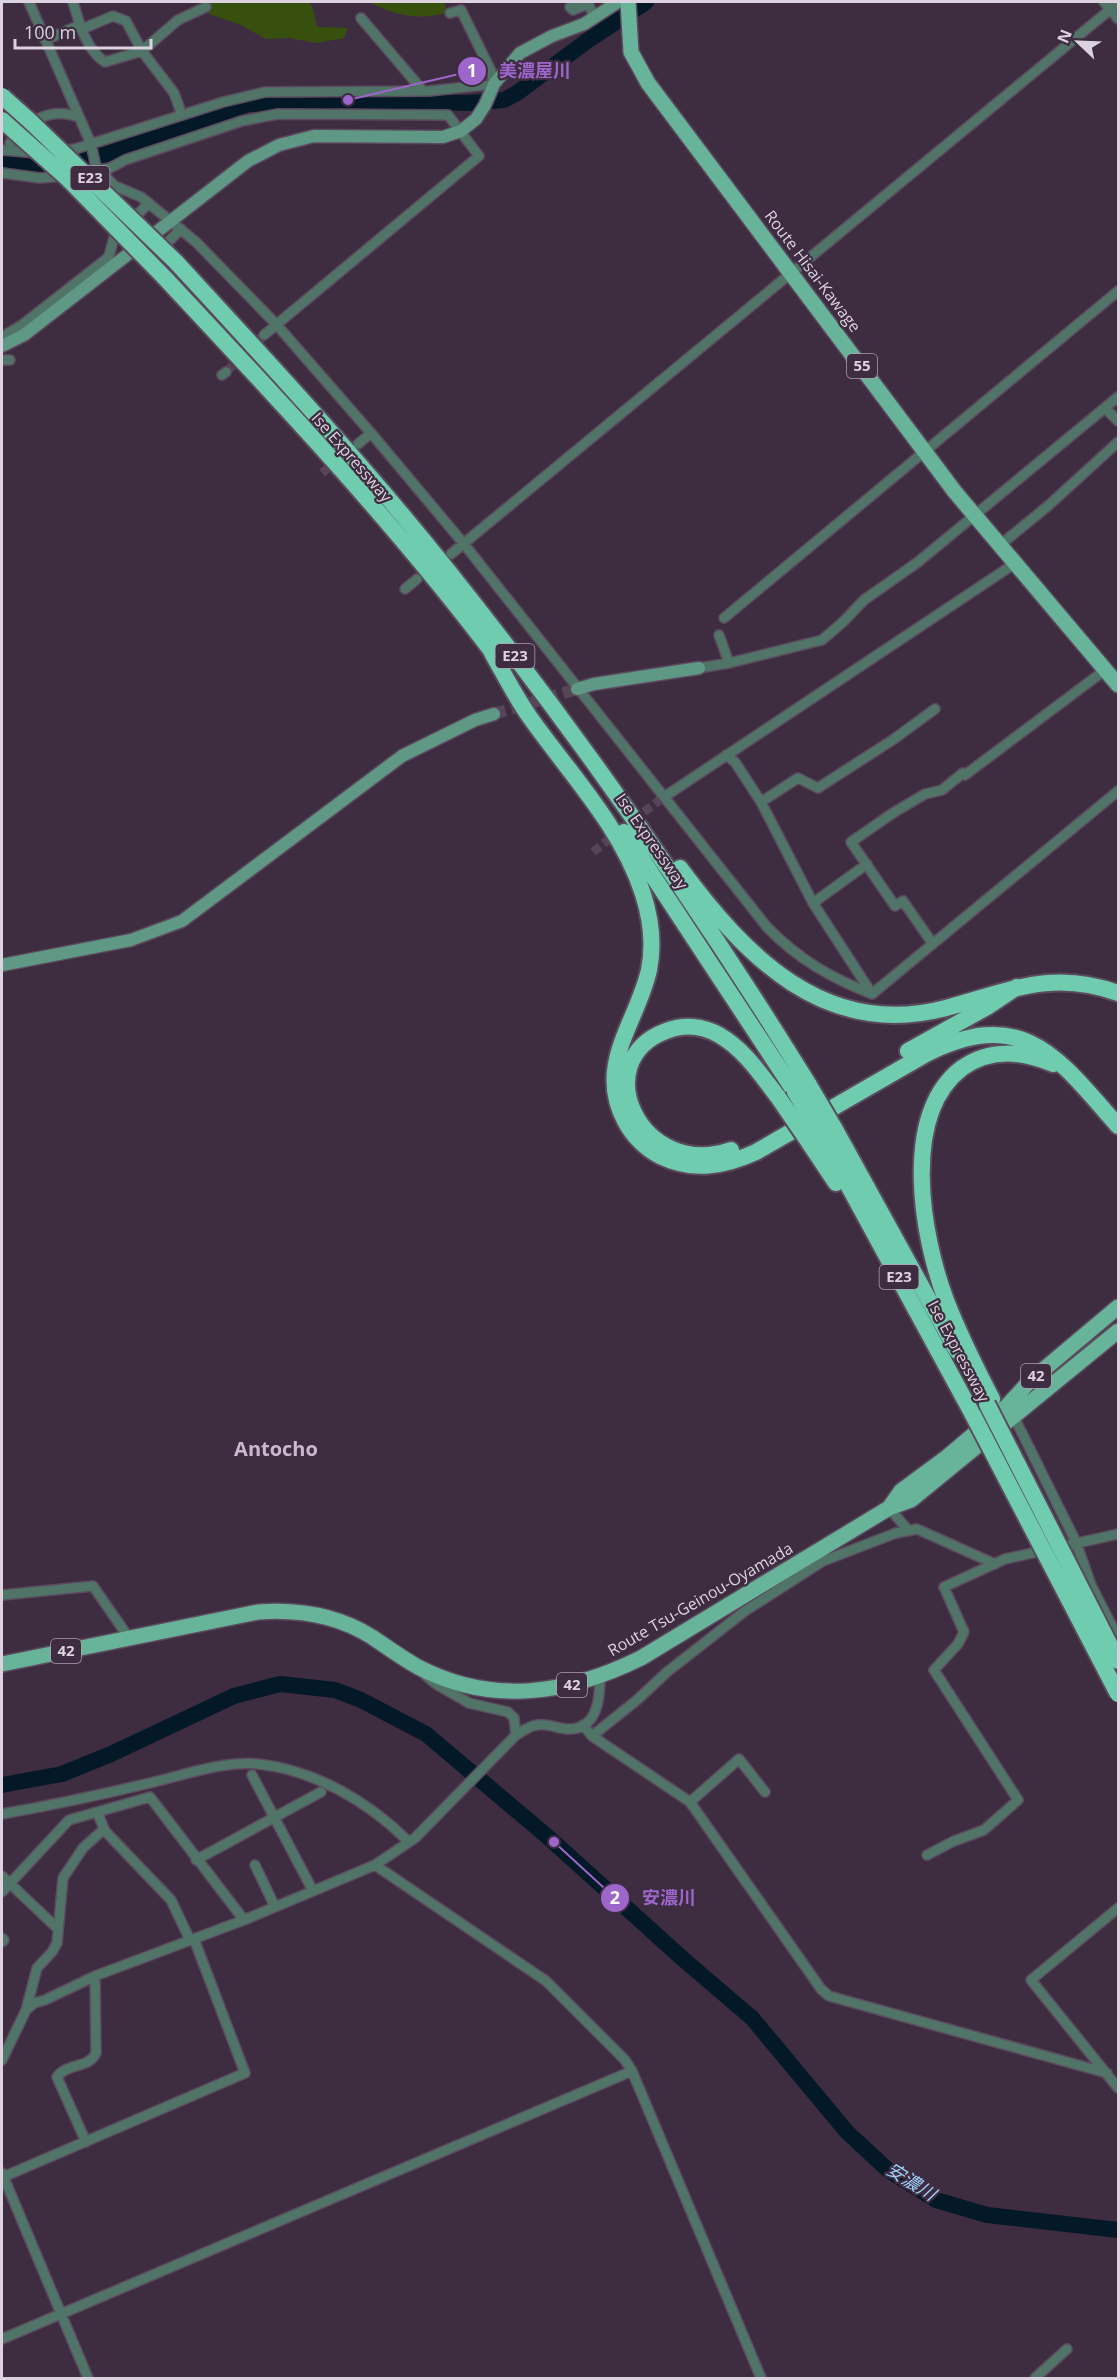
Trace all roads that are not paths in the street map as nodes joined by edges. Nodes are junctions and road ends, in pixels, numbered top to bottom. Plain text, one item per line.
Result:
1 (29, 2) edge
2 (73, 2) edge
3 (578, 2) edge
4 (618, 2) edge
5 (628, 2) edge
6 (1119, 3) edge
7 (1107, 5) edge
8 (206, 7) dead end
9 (450, 13) dead end
10 (595, 17) junction
11 (361, 18) dead end
12 (1119, 19) edge
13 (81, 27) junction
14 (45, 40) junction
15 (142, 51) junction
16 (493, 87) junction
17 (423, 91) junction
18 (2, 96) edge
19 (183, 116) junction
20 (79, 117) junction
21 (2, 120) edge
22 (461, 130) junction
23 (2, 135) edge
24 (10, 143) junction
25 (91, 147) junction
26 (2, 150) edge
27 (18, 152) junction
28 (98, 168) junction
29 (2, 174) edge
30 (149, 203) junction
31 (170, 220) junction
32 (181, 229) junction
33 (141, 268) dead end
34 (792, 273) junction
35 (1119, 291) edge
36 (276, 324) junction
37 (264, 335) tunnel mouth
38 (2, 337) edge
39 (2, 346) edge
40 (1119, 397) edge
41 (1105, 408) junction
42 (1119, 421) edge
43 (371, 433) junction
44 (1119, 442) edge
45 (358, 444) dead end
46 (925, 450) junction
47 (974, 516) junction
48 (464, 544) junction
49 (999, 546) junction
50 (451, 554) dead end
51 (1014, 564) junction
52 (417, 579) dead end
53 (405, 588) dead end
54 (724, 618) dead end
55 (719, 635) dead end
56 (492, 653) junction
57 (729, 663) junction
58 (699, 668) joint
59 (1105, 670) junction
60 (1119, 685) edge
61 (577, 689) junction
62 (935, 709) dead end
63 (494, 714) tunnel mouth
64 (580, 743) junction
65 (726, 755) junction
66 (1119, 791) edge
67 (664, 797) junction
68 (761, 802) junction
69 (867, 864) junction
70 (813, 903) junction
71 (933, 944) junction
72 (2, 965) edge
73 (1017, 987) junction
74 (1119, 993) edge
75 (872, 994) junction
76 (1070, 1071) junction
77 (802, 1089) junction
78 (1119, 1126) edge
79 (823, 1138) junction
80 (1119, 1307) edge
81 (1119, 1330) edge
82 (990, 1401) junction
83 (1014, 1417) junction
84 (889, 1508) junction
85 (908, 1530) junction
86 (1119, 1534) edge
87 (1076, 1542) junction
88 (995, 1564) junction
89 (2, 1595) edge
90 (742, 1604) junction
91 (129, 1638) junction
92 (1119, 1638) edge
93 (1119, 1661) edge
94 (2, 1664) edge
95 (416, 1666) junction
96 (600, 1677) junction
97 (1119, 1694) edge
98 (580, 1726) junction
99 (516, 1736) junction
100 (592, 1736) junction
101 (252, 1775) dead end
102 (321, 1792) dead end
103 (765, 1792) dead end
104 (690, 1802) junction
105 (97, 1812) junction
106 (2, 1814) edge
107 (274, 1818) junction
108 (104, 1829) junction
109 (412, 1840) junction
110 (927, 1855) dead end
111 (196, 1860) junction
112 (255, 1865) dead end
113 (375, 1865) junction
114 (2, 1876) edge
115 (9, 1883) junction
116 (313, 1891) junction
117 (2, 1892) edge
118 (275, 1907) junction
119 (1119, 1908) edge
120 (244, 1920) junction
121 (57, 1928) junction
122 (2, 1938) edge
123 (192, 1940) junction
124 (2, 1942) edge
125 (95, 1976) junction
126 (26, 2010) junction
127 (2, 2060) edge
128 (632, 2071) junction
129 (1107, 2073) junction
130 (1119, 2088) edge
131 (86, 2142) junction
132 (2, 2175) edge
133 (61, 2314) junction
134 (2, 2339) edge
135 (1067, 2349) dead end
136 (88, 2379) edge
137 (761, 2379) edge
138 (1035, 2379) edge

1 - 14 street
2 - 13 street
3 - 10 street
4 - 10 street
5 - 34 main road, Route Hisai-Kawage / 55
6 - 7 street
7 - 12 street
7 - 34 street
8 - 15 street
9 - 16 street
10 - 16 street
11 - 17 street
13 - 14 street
13 - 15 street
13 - 15 street
14 - 20 street
15 - 19 street
16 - 17 street
16 - 22 street
17 - 19 street
18 - 64 highway, Ise Expressway / E23, bridge
19 - 25 street
20 - 24 street
20 - 25 street
21 - 56 highway, Ise Expressway / E23, bridge
22 - 28 street
22 - 31 street
22 - 36 street
23 - 24 street
24 - 27 street
25 - 27 street
25 - 28 street
26 - 27 street
28 - 29 street
28 - 30 street
30 - 31 street
30 - 38 street
31 - 32 street
31 - 39 street
32 - 33 street
32 - 36 street
34 - 46 main road, Route Hisai-Kawage / 55
34 - 48 street
35 - 46 street
36 - 37 street
36 - 43 street
40 - 41 street
41 - 42 street
41 - 47 street
43 - 45 street
43 - 48 street
44 - 49 street
46 - 47 main road, Route Hisai-Kawage / 55
46 - 54 street
47 - 49 main road, Route Hisai-Kawage / 55
47 - 57 street
48 - 50 street
48 - 61 street
49 - 51 main road, Route Hisai-Kawage / 55
51 - 59 main road, Route Hisai-Kawage / 55
51 - 65 street
52 - 53 street
55 - 57 street
56 - 76 highway
56 - 77 highway, Ise Expressway / E23
57 - 58 street
58 - 61 street
59 - 60 main road, Route Hisai-Kawage / 55
59 - 69 street
61 - 67 street
62 - 68 street
63 - 72 street
64 - 73 highway
64 - 77 highway, Ise Expressway / E23
65 - 67 street
65 - 68 street
66 - 71 street
67 - 75 street
68 - 70 street
69 - 70 street
69 - 71 street
70 - 75 street
71 - 75 street
73 - 74 highway
73 - 79 highway, bridge
76 - 78 highway
76 - 82 highway
77 - 79 highway, Ise Expressway / E23, bridge
79 - 82 highway, Ise Expressway / E23
79 - 97 highway, Ise Expressway / E23, bridge
80 - 84 main road, Route Tsu-Geinou-Oyamada / 42
81 - 83 main road, Route Tsu-Geinou-Oyamada / 42
82 - 93 highway, Ise Expressway / E23, bridge
83 - 84 main road, Route Tsu-Geinou-Oyamada / 42
83 - 87 street
84 - 85 street
84 - 90 main road, Route Tsu-Geinou-Oyamada / 42
85 - 88 street
85 - 90 street
86 - 87 street
87 - 88 street
87 - 92 street
88 - 110 street
89 - 91 street
90 - 96 main road, Route Tsu-Geinou-Oyamada / 42
90 - 100 street
91 - 94 main road, Route Tsu-Geinou-Oyamada / 42
91 - 95 main road, Route Tsu-Geinou-Oyamada / 42
95 - 96 main road, Route Tsu-Geinou-Oyamada / 42
95 - 99 street
96 - 98 street
98 - 99 street
98 - 100 street
99 - 109 street
100 - 104 street
101 - 107 street
102 - 107 street
103 - 104 street
104 - 129 street
105 - 108 street
105 - 111 street
105 - 115 street
106 - 109 street
107 - 111 street
107 - 116 street
108 - 121 street
108 - 123 street
109 - 113 street
111 - 120 street
112 - 118 street
113 - 116 street
113 - 128 street
114 - 115 street
115 - 117 street
115 - 121 street
116 - 118 street
118 - 120 street
119 - 129 street
120 - 123 street
121 - 126 street
122 - 124 street
123 - 125 street
123 - 131 street
125 - 126 street
125 - 131 street
126 - 127 street
128 - 133 street
128 - 137 street
129 - 130 street
131 - 132 street
132 - 133 street
133 - 134 street
133 - 136 street
135 - 138 street

